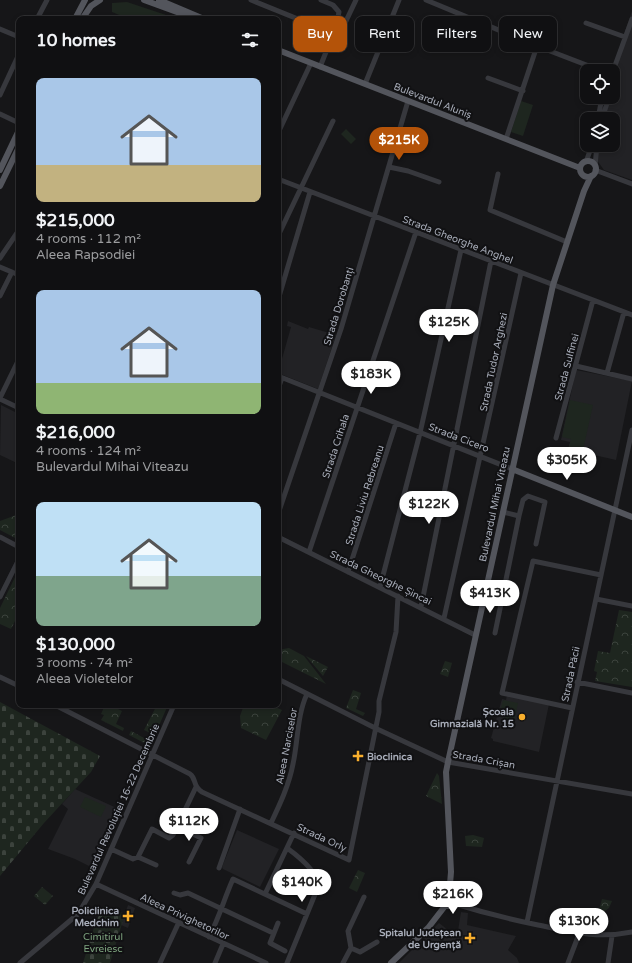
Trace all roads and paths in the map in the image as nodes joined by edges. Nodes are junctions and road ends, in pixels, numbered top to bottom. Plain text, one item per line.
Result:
1 (47, 0) edge
2 (85, 0) edge
3 (100, 0) edge
4 (144, 0) edge
5 (159, 0) edge
6 (250, 0) edge
7 (321, 0) edge
8 (356, 0) edge
9 (399, 0) edge
10 (426, 0) edge
11 (39, 16) edge
12 (77, 16) edge
13 (84, 16) edge
14 (188, 16) edge
15 (197, 16) edge
16 (338, 16) edge
17 (293, 17) edge
18 (347, 19) edge
19 (632, 19) edge
20 (586, 23) dead end
21 (0, 29) edge
22 (499, 30) edge
23 (16, 36) edge
24 (626, 37) junction
25 (281, 51) edge
26 (327, 52) edge
27 (535, 52) edge
28 (553, 52) edge
29 (16, 60) edge
30 (311, 63) junction
31 (584, 64) edge
32 (616, 64) edge
33 (320, 66) junction
34 (488, 78) dead end
35 (365, 84) junction
36 (523, 91) junction
37 (0, 95) edge
38 (408, 101) junction
39 (0, 114) edge
40 (333, 121) dead end
41 (16, 122) edge
42 (281, 127) edge
43 (16, 136) edge
44 (506, 140) junction
45 (16, 152) edge
46 (590, 152) edge
47 (596, 152) edge
48 (586, 162) junction
49 (389, 167) junction
50 (595, 168) junction
51 (0, 170) edge
52 (581, 171) junction
53 (498, 174) dead end
54 (591, 176) junction
55 (281, 181) edge
56 (439, 182) dead end
57 (632, 184) edge
58 (0, 186) edge
59 (301, 188) junction
60 (584, 191) junction
61 (310, 192) junction
62 (374, 216) junction
63 (281, 230) edge
64 (416, 232) junction
65 (16, 234) edge
66 (567, 242) junction
67 (461, 250) junction
68 (0, 258) edge
69 (492, 261) junction
70 (0, 267) edge
71 (12, 272) junction
72 (521, 273) junction
73 (16, 274) edge
74 (553, 285) junction
75 (281, 290) edge
76 (0, 296) edge
77 (592, 300) junction
78 (624, 312) junction
79 (632, 315) edge
80 (16, 366) edge
81 (576, 366) junction
82 (606, 373) junction
83 (281, 377) edge
84 (632, 379) edge
85 (319, 393) junction
86 (0, 398) edge
87 (16, 406) edge
88 (357, 408) junction
89 (396, 423) junction
90 (632, 430) edge
91 (420, 433) junction
92 (556, 438) dead end
93 (454, 446) junction
94 (481, 456) junction
95 (512, 469) junction
96 (281, 505) edge
97 (615, 510) junction
98 (503, 512) junction
99 (519, 516) junction
100 (632, 516) edge
101 (0, 537) edge
102 (281, 538) edge
103 (536, 544) dead end
104 (16, 545) edge
105 (309, 552) junction
106 (16, 565) edge
107 (348, 572) junction
108 (600, 575) junction
109 (380, 587) junction
110 (1, 595) edge
111 (484, 595) junction
112 (398, 596) junction
113 (596, 598) junction
114 (502, 599) junction
115 (632, 606) edge
116 (421, 607) junction
117 (444, 618) junction
118 (494, 633) dead end
119 (475, 635) junction
120 (0, 677) edge
121 (281, 681) edge
122 (578, 682) junction
123 (16, 685) edge
124 (632, 692) edge
125 (307, 694) junction
126 (61, 708) edge
127 (173, 708) edge
128 (572, 708) junction
129 (375, 728) junction
130 (152, 755) junction
131 (448, 762) junction
132 (556, 781) junction
133 (196, 787) junction
134 (632, 794) edge
135 (240, 809) junction
136 (271, 823) junction
137 (177, 826) junction
138 (294, 834) junction
139 (287, 848) junction
140 (111, 850) junction
141 (138, 857) junction
142 (189, 862) dead end
143 (156, 865) dead end
144 (219, 868) dead end
145 (96, 884) junction
146 (174, 893) dead end
147 (265, 894) junction
148 (449, 896) junction
149 (364, 897) dead end
150 (452, 903) junction
151 (445, 906) junction
152 (221, 909) junction
153 (307, 914) junction
154 (179, 922) junction
155 (527, 922) junction
156 (278, 923) dead end
157 (632, 932) edge
158 (273, 934) junction
159 (579, 934) junction
160 (612, 936) junction
161 (209, 937) junction
162 (377, 942) dead end
163 (223, 944) junction
164 (351, 948) junction
165 (285, 952) dead end
166 (20, 963) edge
167 (160, 963) edge
168 (215, 963) edge
169 (266, 963) edge
170 (287, 963) edge
171 (343, 963) edge
172 (391, 963) edge
173 (568, 963) edge
174 (608, 963) edge

1 - 11 street
2 - 12 main road
3 - 13 main road
4 - 14 main road
5 - 15 main road
6 - 17 street
7 - 16 street
8 - 18 street
9 - 35 street
10 - 22 street
19 - 24 street
20 - 24 street
21 - 23 street
24 - 32 street
25 - 30 main road, Bulevardul Aluniș
26 - 33 street
27 - 36 street
28 - 31 street
29 - 37 street
30 - 33 main road, Bulevardul Aluniș
30 - 42 street
33 - 35 main road, Bulevardul Aluniș
34 - 36 street
35 - 38 main road, Bulevardul Aluniș
36 - 44 street
38 - 44 main road, Bulevardul Aluniș
38 - 49 street, Strada Dorobanți
39 - 41 street
40 - 59 street
43 - 51 main road
44 - 52 main road, Bulevardul Aluniș
45 - 58 main road
46 - 48 street
47 - 50 street, Bulevardul Mihai Viteazu
48 - 50 main road
48 - 52 main road
49 - 56 street
49 - 62 street, Strada Dorobanți
50 - 54 main road, Bulevardul Mihai Viteazu
50 - 57 street
52 - 54 main road
52 - 60 main road, Bulevardul Mihai Viteazu
53 - 66 street
54 - 60 main road, Bulevardul Mihai Viteazu
55 - 59 street, Strada Gheorghe Anghel
59 - 61 street, Strada Gheorghe Anghel
59 - 63 street
60 - 66 main road, Bulevardul Mihai Viteazu
61 - 62 street, Strada Gheorghe Anghel
61 - 75 street
62 - 64 street, Strada Gheorghe Anghel
62 - 85 street, Strada Dorobanți
64 - 67 street, Strada Gheorghe Anghel
64 - 88 street, Strada Crihala
65 - 68 street
66 - 74 main road, Bulevardul Mihai Viteazu
67 - 69 street, Strada Gheorghe Anghel
67 - 91 street
69 - 72 street, Strada Gheorghe Anghel
69 - 93 street
70 - 71 street
71 - 73 street
71 - 76 street
72 - 74 street, Strada Gheorghe Anghel
72 - 94 street, Strada Tudor Arghezi
74 - 77 street, Strada Gheorghe Anghel
74 - 95 main road, Bulevardul Mihai Viteazu
77 - 78 street, Strada Gheorghe Anghel
77 - 81 street, Strada Sulfinei
78 - 79 street, Strada Gheorghe Anghel
78 - 82 street
80 - 86 street
81 - 82 street
81 - 92 street, Strada Sulfinei
82 - 84 street
83 - 85 street, Strada Cicero
85 - 88 street, Strada Cicero
85 - 96 street, Strada Dorobanți
86 - 87 street
88 - 89 street, Strada Cicero
88 - 105 street, Strada Crihala
89 - 91 street, Strada Cicero
89 - 107 street, Strada Liviu Rebreanu
90 - 97 street, Strada Păcii
91 - 93 street, Strada Cicero
91 - 109 street
93 - 94 street, Strada Cicero
93 - 116 street
94 - 95 street, Strada Cicero
94 - 117 street, Strada Tudor Arghezi
95 - 97 main road, Strada Cicero
95 - 98 main road, Bulevardul Mihai Viteazu
97 - 100 main road, Strada Cicero
97 - 108 street, Strada Păcii
98 - 99 street
98 - 111 main road, Bulevardul Mihai Viteazu
99 - 103 street
99 - 114 street
101 - 104 street
102 - 105 street, Strada Gheorghe Șincai
105 - 107 street, Strada Gheorghe Șincai
106 - 110 street
107 - 109 street, Strada Gheorghe Șincai
108 - 113 street, Strada Păcii
108 - 128 street
109 - 112 street, Strada Gheorghe Șincai
111 - 114 street
111 - 119 main road, Bulevardul Mihai Viteazu
112 - 116 street, Strada Gheorghe Șincai
112 - 129 street, Strada Orly
113 - 115 street
113 - 122 street, Strada Păcii
114 - 118 street
116 - 117 street, Strada Gheorghe Șincai
117 - 119 street, Strada Gheorghe Șincai
119 - 131 main road, Bulevardul Mihai Viteazu
120 - 123 street
121 - 125 street, Strada Crișan
122 - 124 street
122 - 128 street, Strada Păcii
125 - 129 street, Strada Crișan
125 - 136 street, Aleea Narciselor
126 - 130 street, Strada Orly
127 - 130 street, Bulevardul Revoluției 16-22 Decembrie
128 - 132 street, Strada Păcii
129 - 131 street, Strada Crișan
129 - 138 street, Strada Orly
130 - 133 street, Strada Orly
130 - 140 street, Bulevardul Revoluției 16-22 Decembrie
131 - 132 street, Strada Crișan
131 - 148 main road, Bulevardul Mihai Viteazu
132 - 134 street, Strada Crișan
132 - 155 street, Strada Păcii
133 - 135 street, Strada Orly
133 - 137 street
135 - 136 street, Strada Orly
135 - 144 street
136 - 138 street, Strada Orly
137 - 141 street
137 - 142 street
138 - 139 street
139 - 147 street
139 - 153 street
140 - 141 street
140 - 145 street, Bulevardul Revoluției 16-22 Decembrie
141 - 143 street
145 - 154 street, Aleea Privighetorilor
145 - 166 street, Bulevardul Revoluției 16-22 Decembrie
146 - 152 street
147 - 152 street
147 - 153 street
148 - 150 main road, Bulevardul Mihai Viteazu
148 - 151 main road, Bulevardul Mihai Viteazu
149 - 164 street
150 - 151 main road, Bulevardul Mihai Viteazu
150 - 155 street
151 - 172 main road, Bulevardul Mihai Viteazu
152 - 158 street
152 - 161 street
153 - 170 street
154 - 161 street, Aleea Privighetorilor
154 - 167 street
155 - 159 street
156 - 158 street
157 - 160 street
158 - 165 street
159 - 160 street
159 - 173 street
160 - 174 street
161 - 163 street, Aleea Privighetorilor
162 - 164 street
163 - 168 street
163 - 169 street, Aleea Privighetorilor
164 - 171 street

